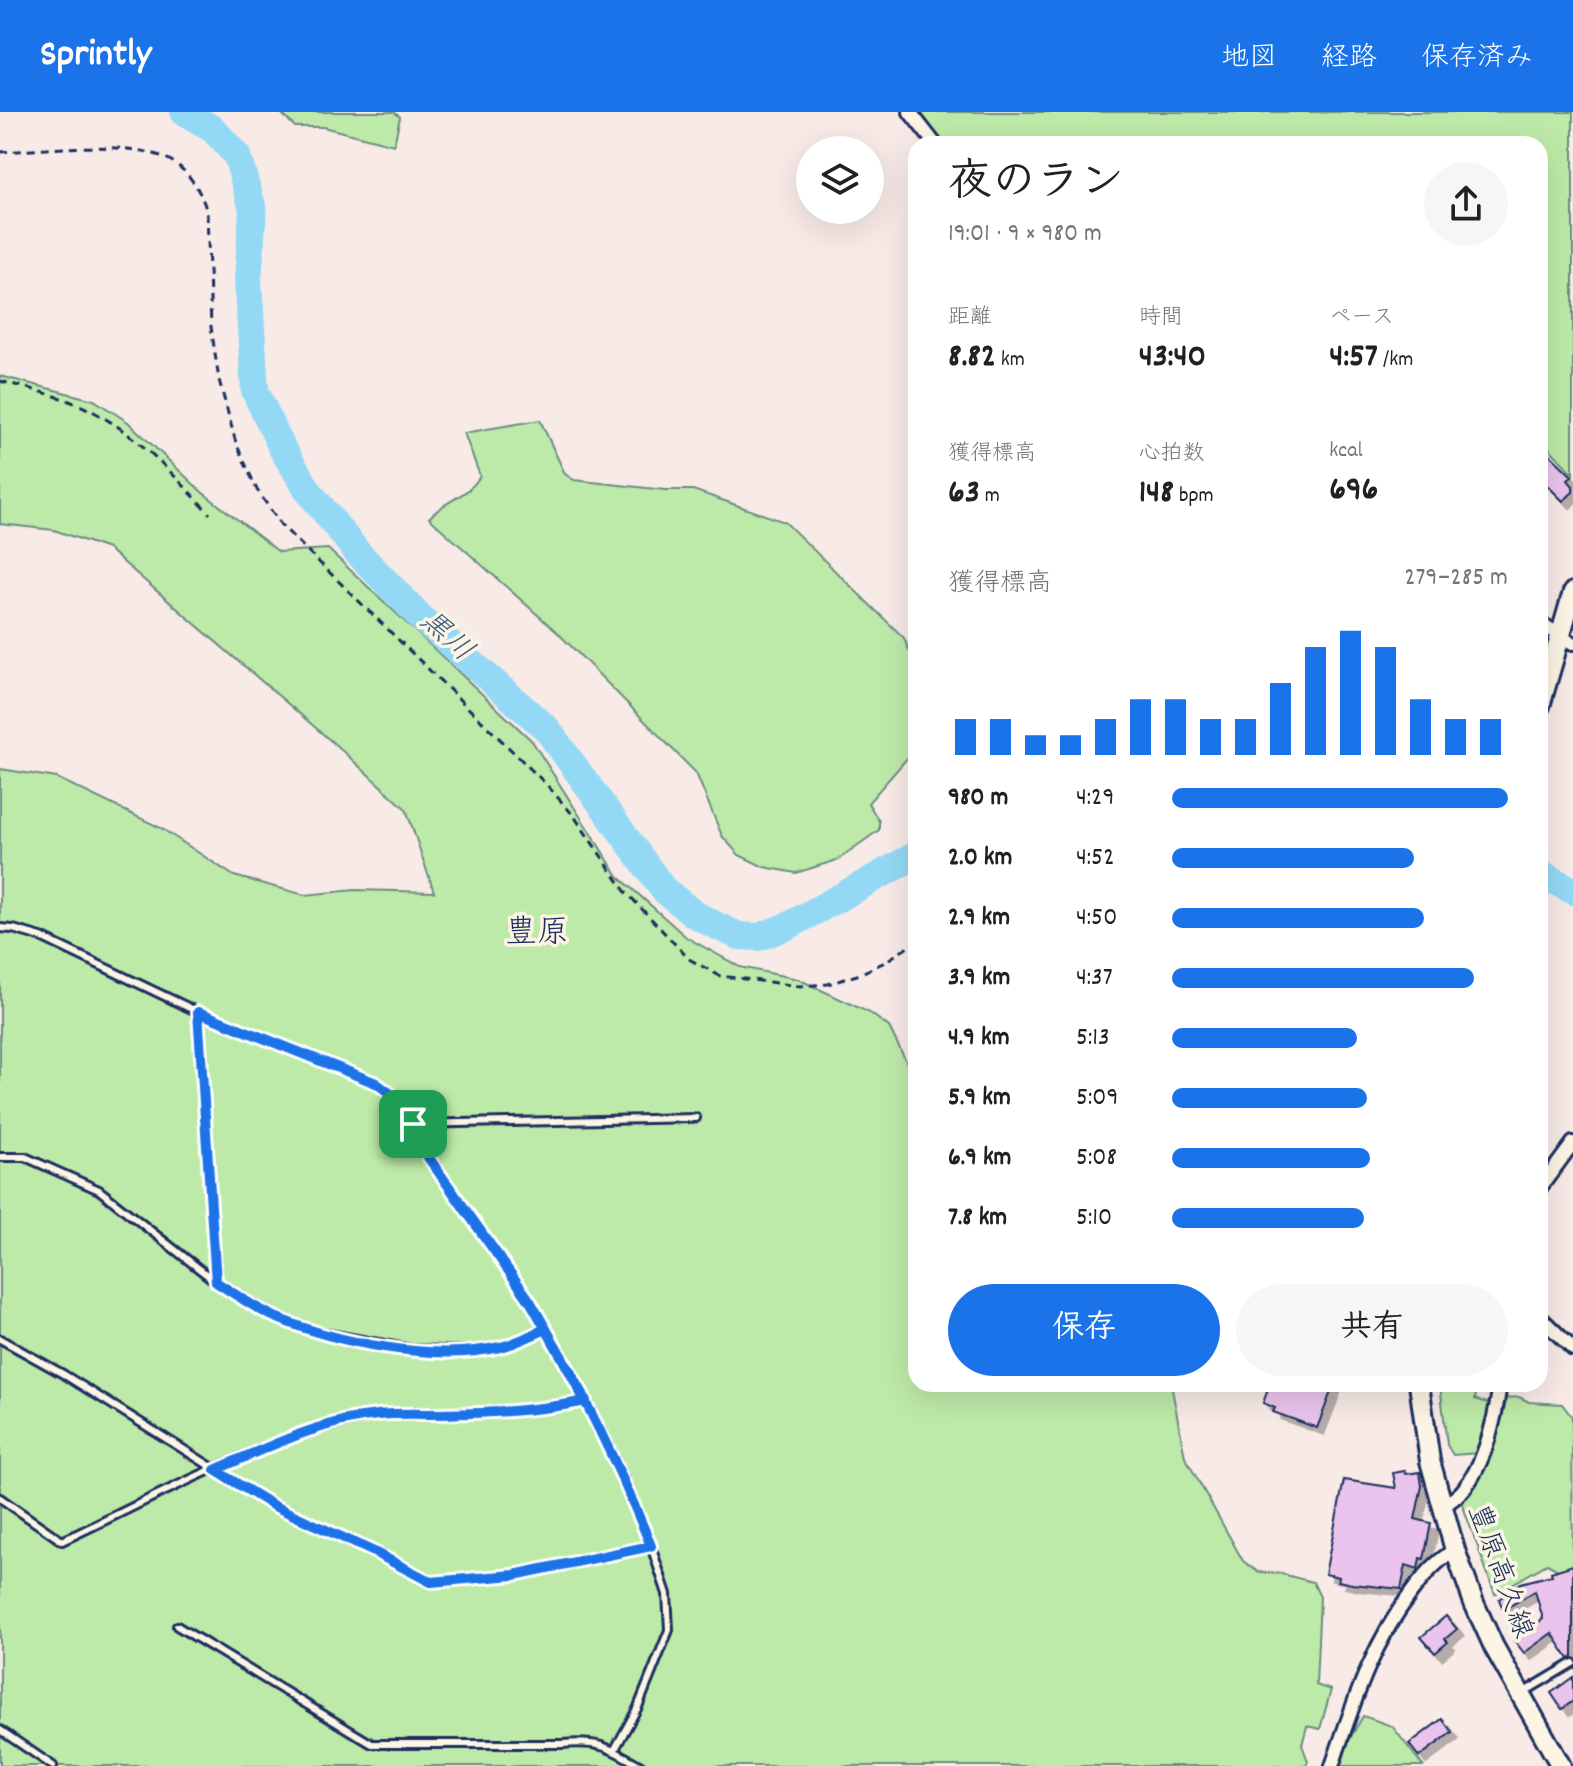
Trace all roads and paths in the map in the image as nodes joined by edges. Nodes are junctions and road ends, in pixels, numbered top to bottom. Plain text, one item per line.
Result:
1 (910, 112) edge
2 (929, 136) edge
3 (0, 152) edge
4 (0, 381) edge
5 (210, 514) dead end
6 (1573, 592) edge
7 (1548, 628) edge
8 (1567, 640) edge
9 (1548, 686) edge
10 (0, 928) edge
11 (908, 946) edge
12 (198, 1012) junction
13 (696, 1118) dead end
14 (413, 1124) junction
15 (1573, 1143) edge
16 (0, 1157) edge
17 (1548, 1177) edge
18 (216, 1282) junction
19 (1548, 1325) edge
20 (546, 1329) junction
21 (0, 1339) edge
22 (1573, 1349) edge
23 (1420, 1392) edge
24 (1498, 1392) edge
25 (586, 1401) junction
26 (215, 1470) junction
27 (0, 1498) edge
28 (1444, 1506) junction
29 (651, 1546) junction
30 (1455, 1550) junction
31 (177, 1626) dead end
32 (1573, 1663) edge
33 (1520, 1694) junction
34 (0, 1730) edge
35 (614, 1751) junction
36 (53, 1766) edge
37 (641, 1766) edge
38 (1332, 1766) edge
39 (1561, 1766) edge

1 - 2 street
3 - 11 path
4 - 5 path
6 - 8 main road
7 - 8 street
8 - 9 main road
10 - 12 lane
12 - 14 lane
12 - 18 lane
13 - 14 lane
14 - 20 lane
15 - 17 street
16 - 18 lane
18 - 20 lane
19 - 22 street
20 - 25 lane
21 - 26 lane
23 - 28 main road, 豊原高久線
24 - 28 street
25 - 26 lane
25 - 29 lane
26 - 27 lane
26 - 29 lane
28 - 30 main road, 豊原高久線
29 - 35 lane
30 - 33 main road, 豊原高久線
30 - 38 street
31 - 35 lane
32 - 33 lane
33 - 39 main road, 豊原高久線
34 - 36 lane
35 - 37 lane

